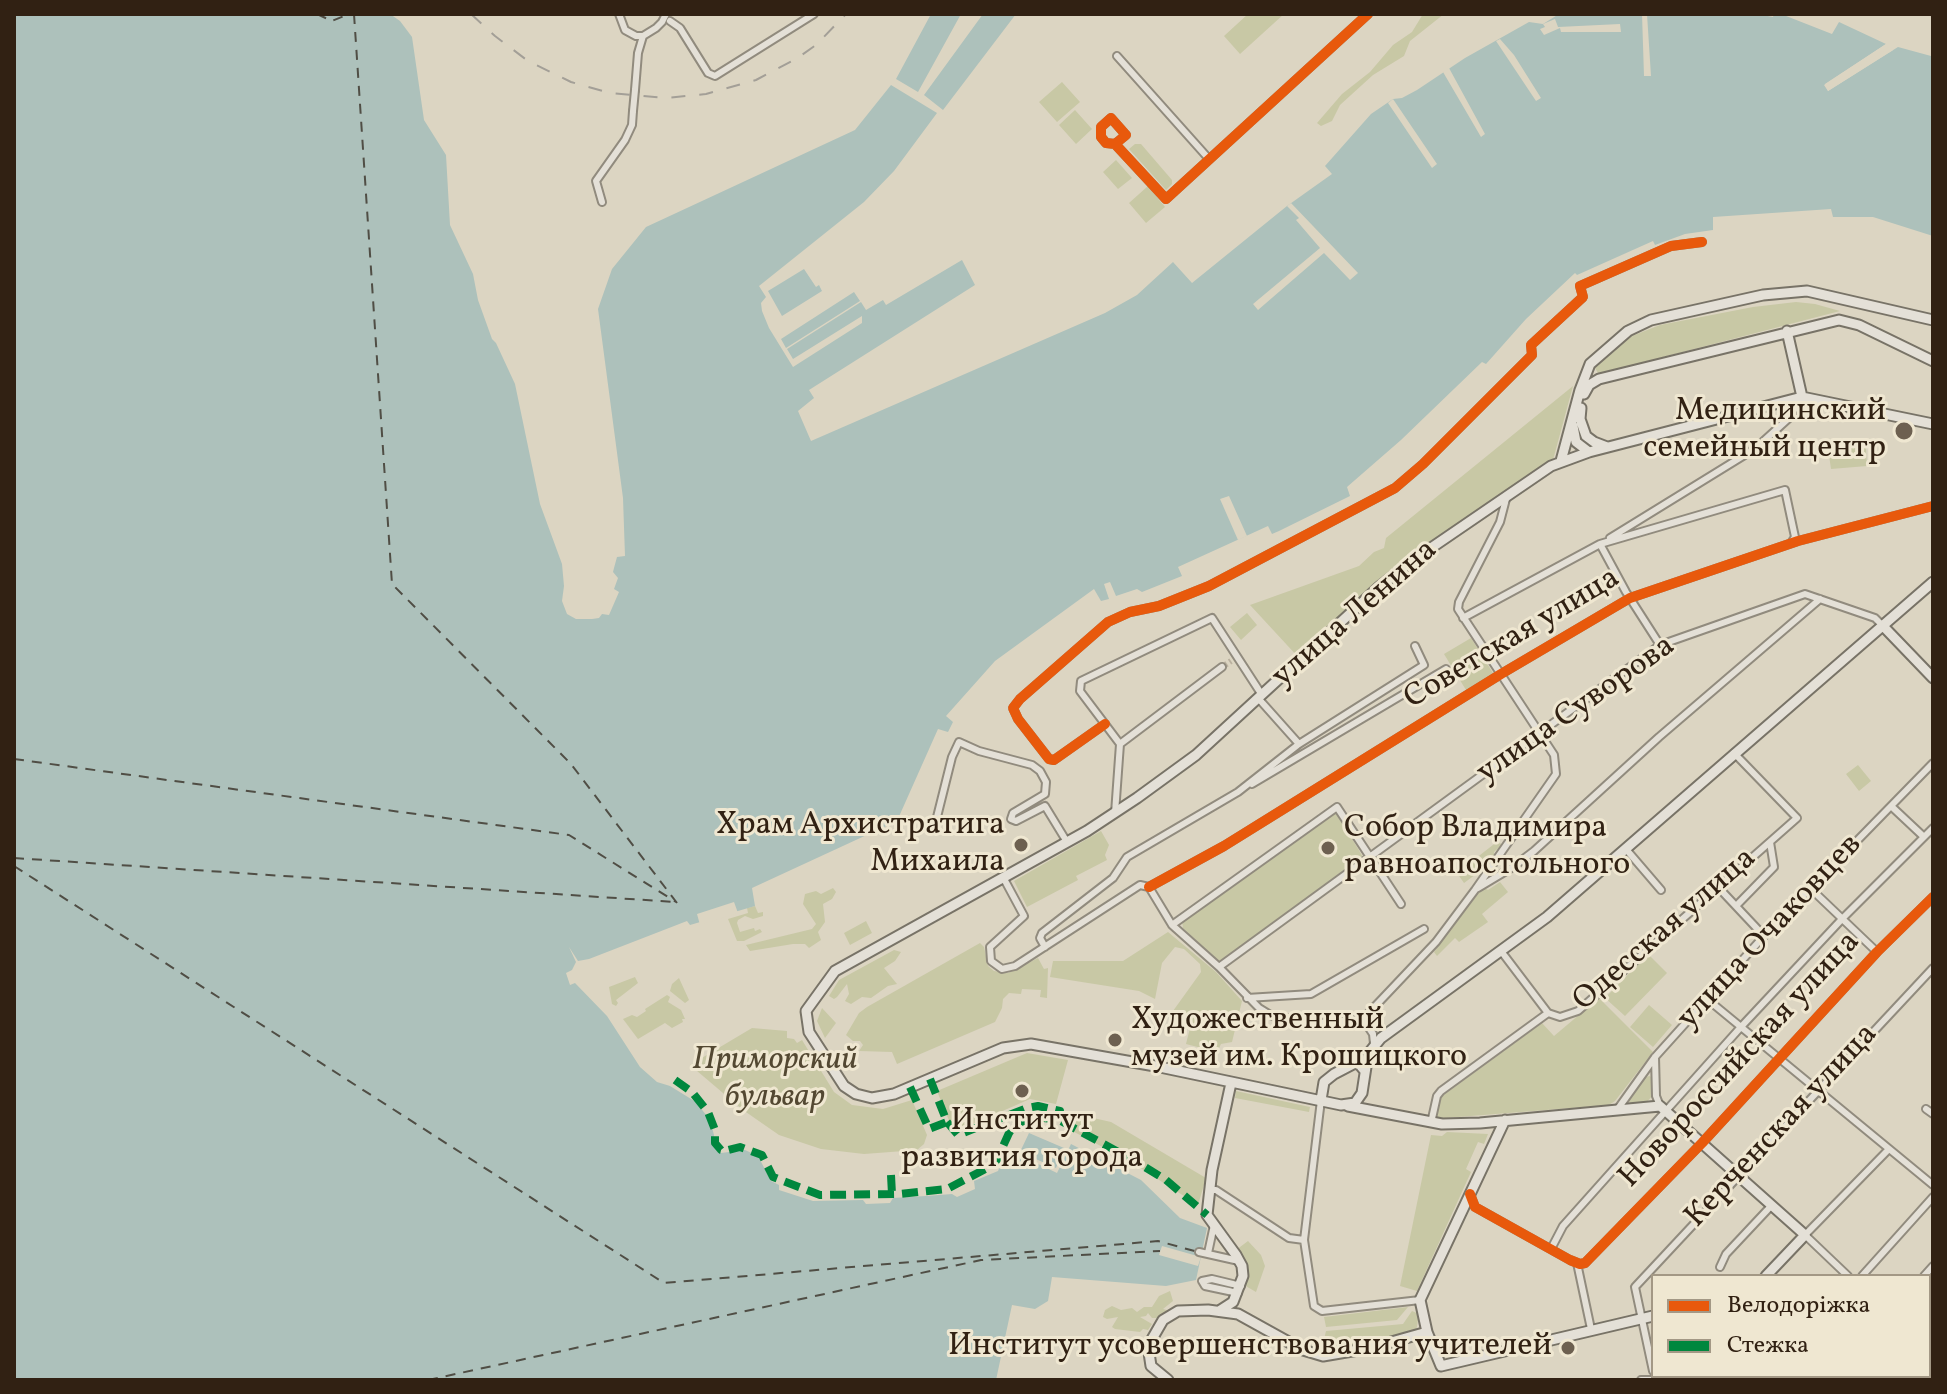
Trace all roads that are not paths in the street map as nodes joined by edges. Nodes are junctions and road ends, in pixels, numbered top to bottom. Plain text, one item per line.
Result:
1 (619, 14) edge
2 (814, 14) edge
3 (1368, 14) edge
4 (665, 19) edge
5 (630, 34) junction
6 (643, 36) junction
7 (638, 53) junction
8 (1117, 56) dead end
9 (1115, 144) junction
10 (1209, 159) junction
11 (602, 202) dead end
12 (1702, 242) dead end
13 (1933, 320) edge
14 (1787, 331) junction
15 (1933, 361) edge
16 (1802, 397) junction
17 (1575, 415) junction
18 (1933, 424) edge
19 (1607, 447) junction
20 (1589, 452) junction
21 (1561, 461) junction
22 (1507, 494) junction
23 (1933, 506) edge
24 (1600, 544) junction
25 (1791, 544) junction
26 (1933, 582) edge
27 (1630, 598) junction
28 (1820, 599) junction
29 (1463, 618) junction
30 (1883, 626) junction
31 (1660, 645) junction
32 (1415, 646) dead end
33 (1222, 667) tunnel mouth
34 (1446, 669) dead end
35 (1501, 674) junction
36 (1933, 678) edge
37 (1375, 696) junction
38 (1260, 697) junction
39 (1383, 708) junction
40 (1105, 724) junction
41 (1540, 732) junction
42 (1120, 744) junction
43 (1299, 744) junction
44 (1734, 753) junction
45 (1933, 763) edge
46 (1323, 784) junction
47 (1238, 792) junction
48 (1328, 792) dead end
49 (1891, 806) junction
50 (1115, 813) junction
51 (1933, 828) edge
52 (934, 829) dead end
53 (1924, 837) junction
54 (1067, 842) junction
55 (1770, 842) junction
56 (1625, 848) junction
57 (1369, 858) junction
58 (1003, 877) junction
59 (1149, 887) junction
60 (1718, 887) junction
61 (1810, 888) junction
62 (1475, 890) junction
63 (1661, 890) dead end
64 (1933, 897) edge
65 (1401, 904) dead end
66 (1736, 906) junction
67 (1842, 919) junction
68 (1172, 925) junction
69 (1424, 929) dead end
70 (1764, 936) junction
71 (1045, 947) junction
72 (1501, 951) junction
73 (1877, 952) junction
74 (1219, 967) junction
75 (1933, 968) edge
76 (1247, 998) junction
77 (1707, 999) junction
78 (1548, 1013) junction
79 (1363, 1019) junction
80 (1740, 1028) junction
81 (1373, 1047) junction
82 (1655, 1057) junction
83 (1778, 1058) junction
84 (1349, 1064) junction
85 (1365, 1071) junction
86 (1231, 1083) junction
87 (1818, 1091) junction
88 (1362, 1093) junction
89 (1321, 1100) junction
90 (1341, 1105) junction
91 (1663, 1109) junction
92 (1926, 1109) dead end
93 (1617, 1110) junction
94 (1379, 1112) junction
95 (1933, 1114) edge
96 (1505, 1120) junction
97 (1431, 1123) junction
98 (1702, 1143) junction
99 (1889, 1149) junction
100 (1739, 1177) junction
101 (1933, 1185) edge
102 (1209, 1190) junction
103 (1470, 1194) junction
104 (1933, 1197) edge
105 (1772, 1205) junction
106 (1214, 1225) junction
107 (1805, 1235) junction
108 (1304, 1240) junction
109 (1551, 1249) junction
110 (1199, 1252) dead end
111 (1208, 1253) junction
112 (1239, 1261) junction
113 (1577, 1263) junction
114 (1720, 1267) dead end
115 (1768, 1274) edge
116 (1846, 1274) edge
117 (1864, 1274) edge
118 (1239, 1292) junction
119 (1420, 1300) junction
120 (1219, 1311) junction
121 (1238, 1314) junction
122 (1651, 1316) edge
123 (1640, 1319) junction
124 (1591, 1329) junction
125 (1427, 1332) junction
126 (1651, 1362) edge
127 (1168, 1380) edge

1 - 5 street
2 - 4 street
3 - 10 street
4 - 6 street
5 - 6 street
5 - 7 street
6 - 7 street
7 - 11 street, bridge
8 - 10 street
9 - 9 street
9 - 10 street
12 - 40 street
13 - 17 main road
14 - 15 main road
14 - 16 main road
14 - 19 main road
16 - 18 main road, улица Ленина
16 - 19 main road, улица Ленина
16 - 24 street
17 - 20 main road
17 - 21 main road
19 - 20 main road, улица Ленина
20 - 21 main road, улица Ленина
21 - 22 main road, улица Ленина
22 - 29 street
22 - 38 main road, улица Ленина
23 - 25 street, Советская улица
24 - 25 street
24 - 27 street
24 - 29 street
25 - 27 street, Советская улица
26 - 30 main road
27 - 31 street
27 - 35 street, Советская улица
28 - 30 street, улица Суворова
28 - 31 street, улица Суворова
28 - 62 street
29 - 35 street
30 - 36 main road
30 - 44 main road
31 - 41 street, улица Суворова
32 - 37 street
33 - 42 street
34 - 39 street
35 - 41 street
35 - 46 street, Советская улица
37 - 39 street
37 - 43 street
38 - 40 street
38 - 43 street
38 - 50 main road, улица Ленина
39 - 47 street
40 - 42 street
41 - 57 street, улица Суворова
41 - 62 street
42 - 50 street
43 - 47 street
44 - 55 street, Одесская улица
44 - 56 main road
45 - 49 street, улица Очаковцев
46 - 48 street
46 - 59 street, Советская улица
47 - 71 street
49 - 53 street
49 - 61 street, улица Очаковцев
50 - 54 main road, улица Ленина
51 - 53 street
52 - 54 street
53 - 67 street
54 - 58 main road, улица Ленина
55 - 60 street, Одесская улица
55 - 66 street
56 - 63 street
56 - 72 main road
57 - 65 street
57 - 68 street
57 - 74 street, улица Суворова
58 - 71 street, Советская улица
58 - 86 main road, улица Ленина
59 - 68 street
59 - 71 street, Советская улица
60 - 66 street
60 - 78 street, Одесская улица
61 - 67 street
61 - 70 street, улица Очаковцев
62 - 79 street
64 - 73 street, Новороссийская улица
66 - 70 street
67 - 73 street
67 - 80 street
68 - 74 street
69 - 76 street
70 - 77 street, улица Очаковцев
72 - 78 street
72 - 81 main road
73 - 83 street, Новороссийская улица
74 - 76 street
75 - 87 street, Керченская улица
76 - 79 street
77 - 80 street
77 - 82 street, улица Очаковцев
78 - 97 street, Одесская улица
79 - 81 street
80 - 83 street
80 - 91 street
81 - 84 street
81 - 85 main road
82 - 91 street
82 - 93 street, улица Очаковцев
83 - 87 street
83 - 98 street, Новороссийская улица
84 - 85 main road
84 - 89 main road
85 - 88 main road
86 - 89 main road
86 - 102 main road
87 - 99 street
87 - 100 street, Керченская улица
88 - 90 main road
88 - 94 main road
89 - 90 main road
89 - 108 street
90 - 94 main road
91 - 93 main road
91 - 98 main road
91 - 109 street
92 - 95 street
93 - 96 main road
94 - 97 main road
96 - 97 main road
96 - 103 main road
98 - 100 main road
98 - 113 street, Новороссийская улица
99 - 101 street
99 - 107 street
100 - 105 main road
100 - 123 street, Керченская улица
102 - 106 main road
102 - 108 street
103 - 109 street
103 - 119 main road
104 - 117 street
105 - 107 main road
105 - 114 street
106 - 111 street
106 - 112 main road
107 - 115 main road
107 - 116 street
108 - 119 street
109 - 113 street
110 - 111 street
111 - 112 street
112 - 118 main road
113 - 124 street
118 - 118 street
118 - 120 main road
118 - 121 main road
119 - 125 main road
120 - 121 main road
120 - 127 main road
121 - 125 main road
122 - 123 main road
123 - 124 main road
123 - 126 street
124 - 125 main road

